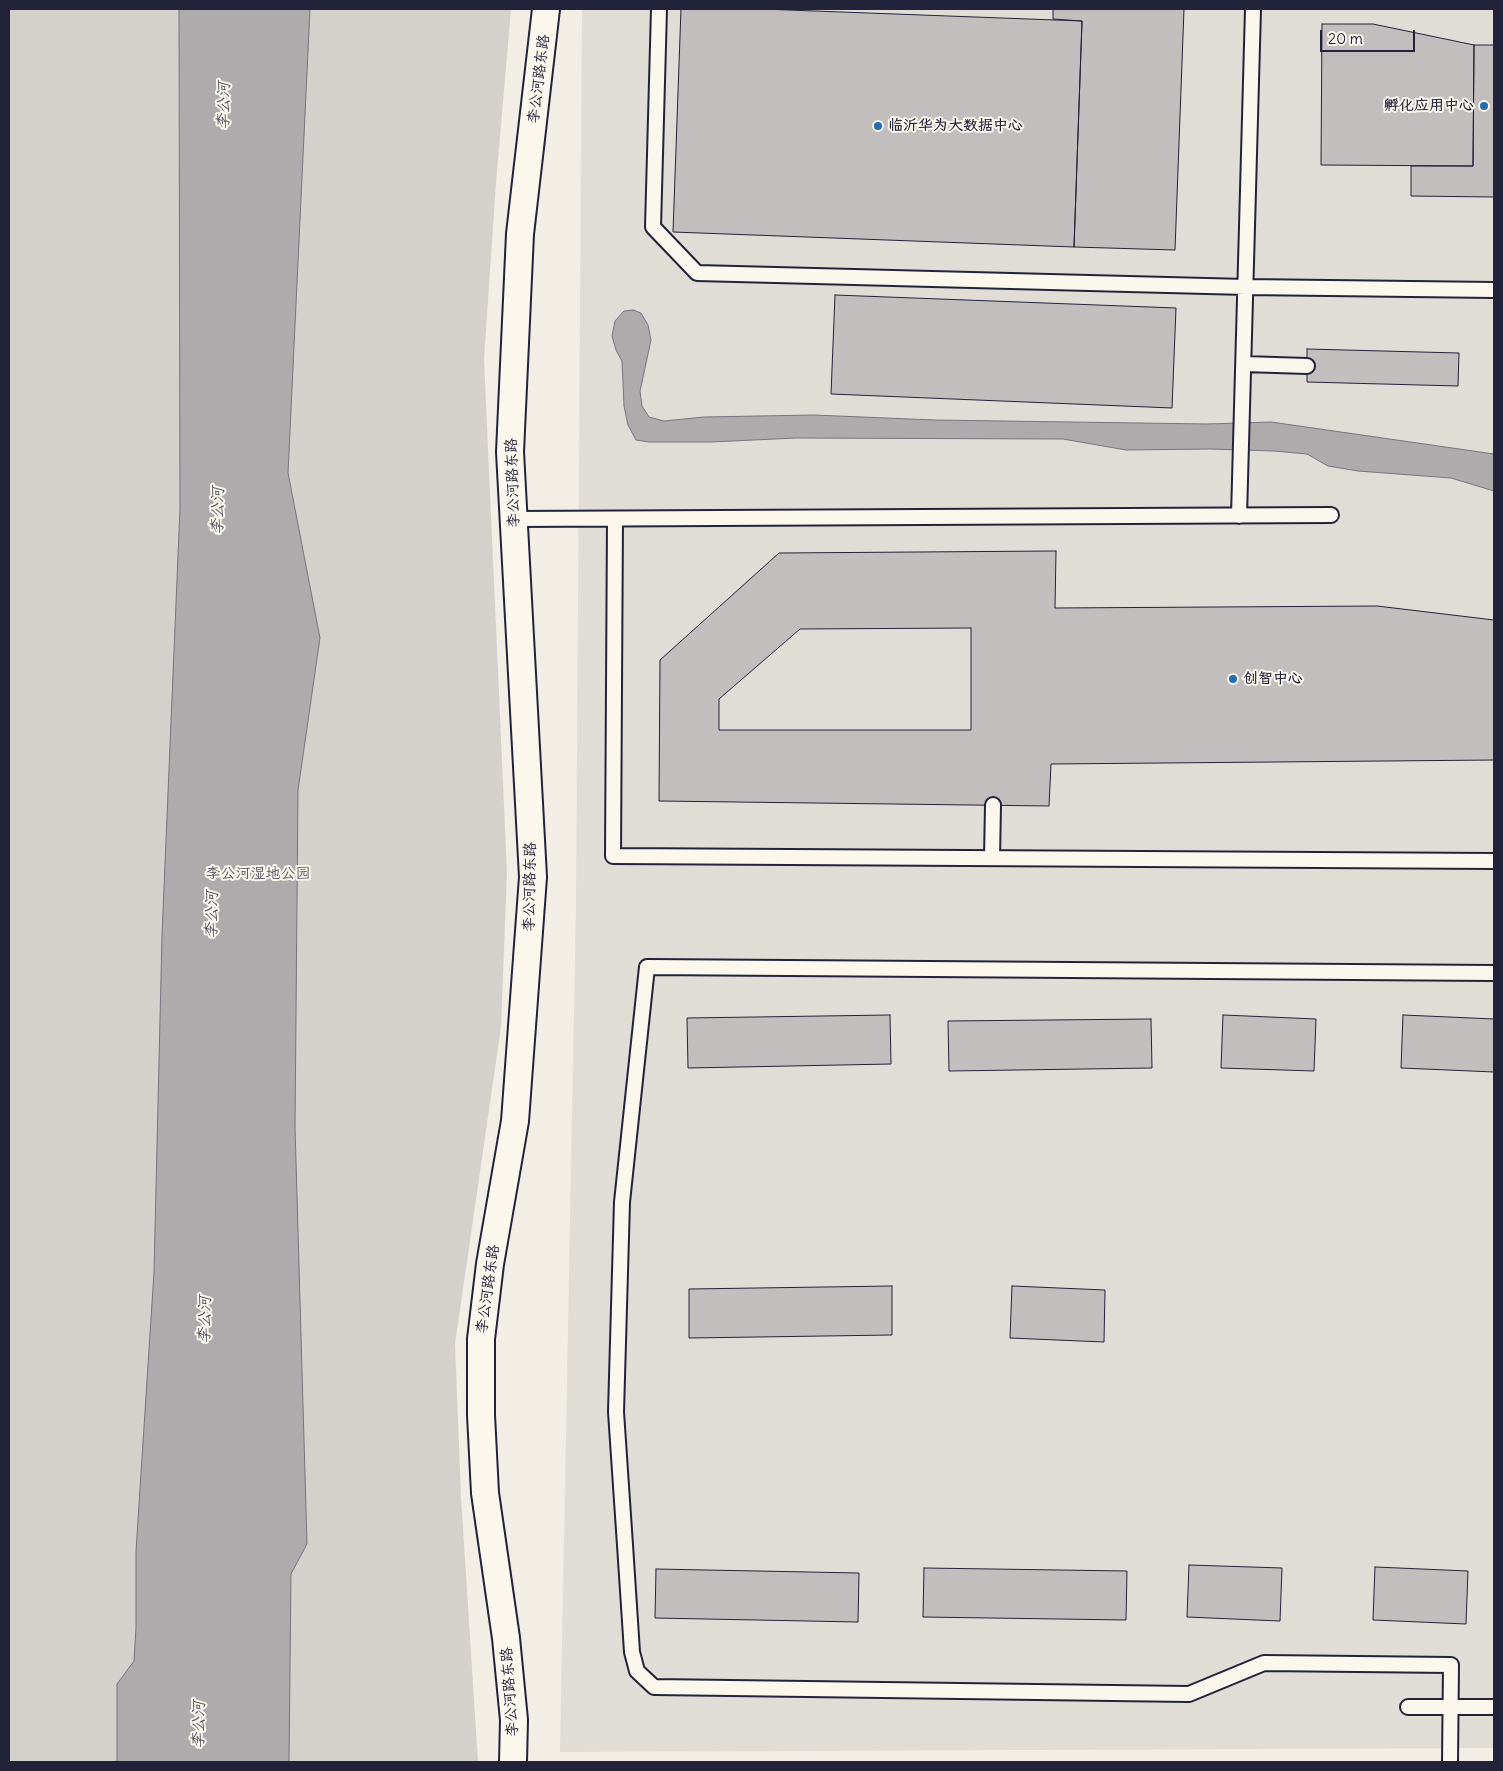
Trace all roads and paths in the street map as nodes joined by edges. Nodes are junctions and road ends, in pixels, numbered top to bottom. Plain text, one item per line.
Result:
1 (546, 9) edge
2 (659, 9) edge
3 (1253, 9) edge
4 (1246, 287) junction
5 (1494, 290) edge
6 (1244, 364) junction
7 (1307, 366) dead end
8 (1331, 515) dead end
9 (1239, 516) junction
10 (514, 518) junction
11 (615, 518) junction
12 (993, 805) dead end
13 (992, 858) junction
14 (1494, 861) edge
15 (1494, 973) edge
16 (1408, 1707) dead end
17 (1451, 1707) junction
18 (1494, 1708) edge
19 (513, 1762) edge
20 (1450, 1762) edge

1 - 10 street, 李公河路东路
2 - 4 lane
3 - 4 lane
4 - 5 lane
4 - 6 lane
6 - 7 lane
6 - 9 lane
8 - 9 lane
9 - 11 lane
10 - 11 lane
10 - 19 street, 李公河路东路
11 - 13 lane
12 - 13 lane
13 - 14 lane
15 - 17 lane
16 - 17 lane
17 - 18 lane
17 - 20 lane

